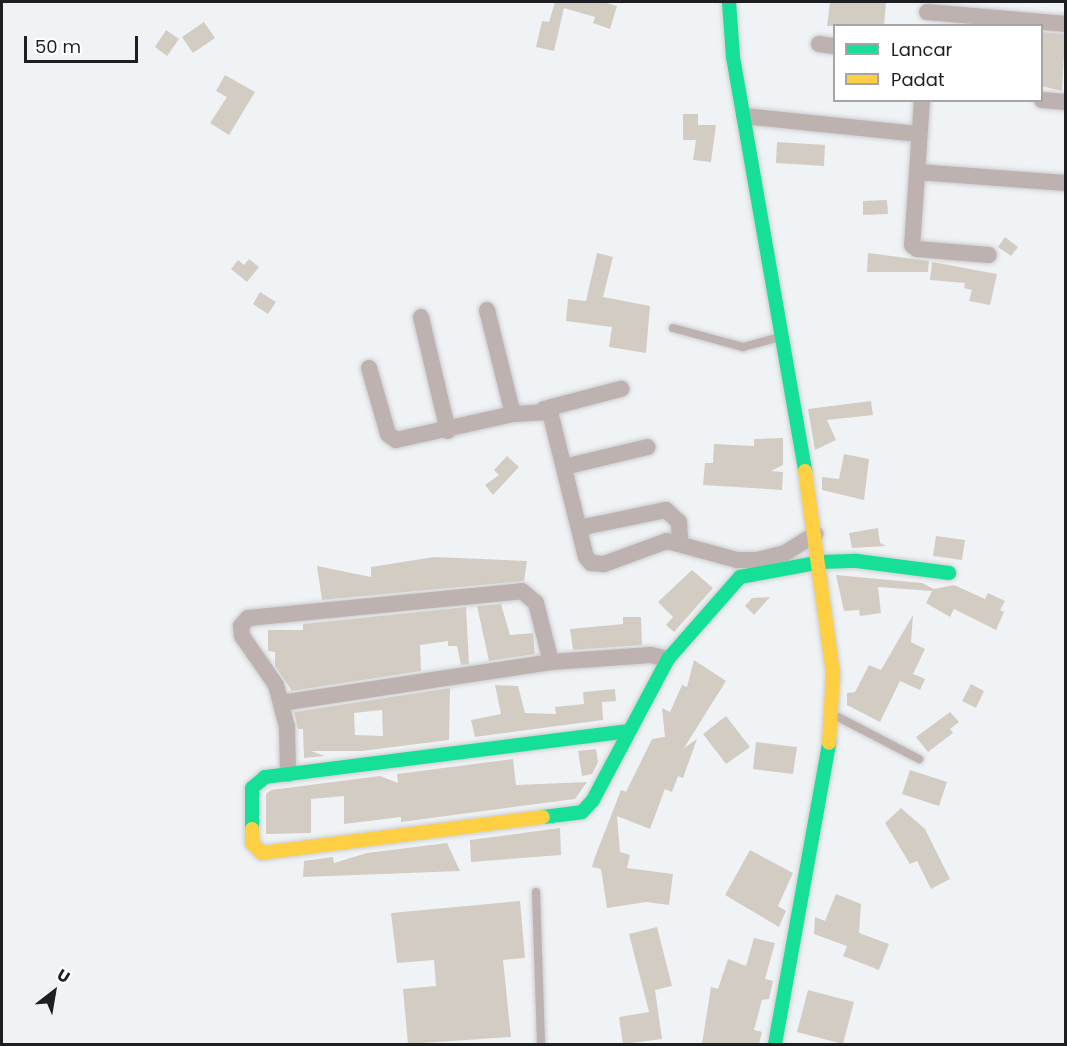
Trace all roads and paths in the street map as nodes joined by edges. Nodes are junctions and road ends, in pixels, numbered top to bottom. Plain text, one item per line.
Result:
1 (729, 2) edge
2 (927, 13) edge
3 (1065, 24) edge
4 (1043, 100) edge
5 (922, 102) edge
6 (1065, 102) edge
7 (744, 116) junction
8 (919, 134) junction
9 (917, 172) junction
10 (1065, 183) edge
11 (989, 255) dead end
12 (488, 310) dead end
13 (421, 317) dead end
14 (673, 328) dead end
15 (780, 337) junction
16 (369, 368) dead end
17 (621, 388) dead end
18 (544, 409) junction
19 (513, 414) junction
20 (448, 431) junction
21 (648, 447) dead end
22 (564, 467) junction
23 (579, 528) junction
24 (816, 534) junction
25 (680, 542) junction
26 (821, 561) junction
27 (949, 573) dead end
28 (668, 659) junction
29 (551, 662) junction
30 (281, 703) junction
31 (834, 715) junction
32 (628, 731) junction
33 (919, 759) dead end
34 (288, 774) junction
35 (536, 892) dead end
36 (541, 1044) edge
37 (775, 1044) edge

1 - 7 street
2 - 3 street
4 - 6 street
5 - 8 street
7 - 8 street
7 - 15 street
8 - 9 street
9 - 10 street
9 - 11 street
12 - 19 street
13 - 20 street
14 - 15 lane
15 - 24 street
16 - 20 street
17 - 18 street
18 - 19 street
18 - 22 street
19 - 20 street
21 - 22 street
22 - 23 street
23 - 25 street
23 - 25 street
24 - 25 street
24 - 26 street
26 - 27 street
26 - 28 street
26 - 31 street
28 - 29 street
28 - 32 street
29 - 30 street
29 - 30 street
30 - 34 street
31 - 33 lane
31 - 37 street
32 - 34 street
32 - 34 street
35 - 36 lane

